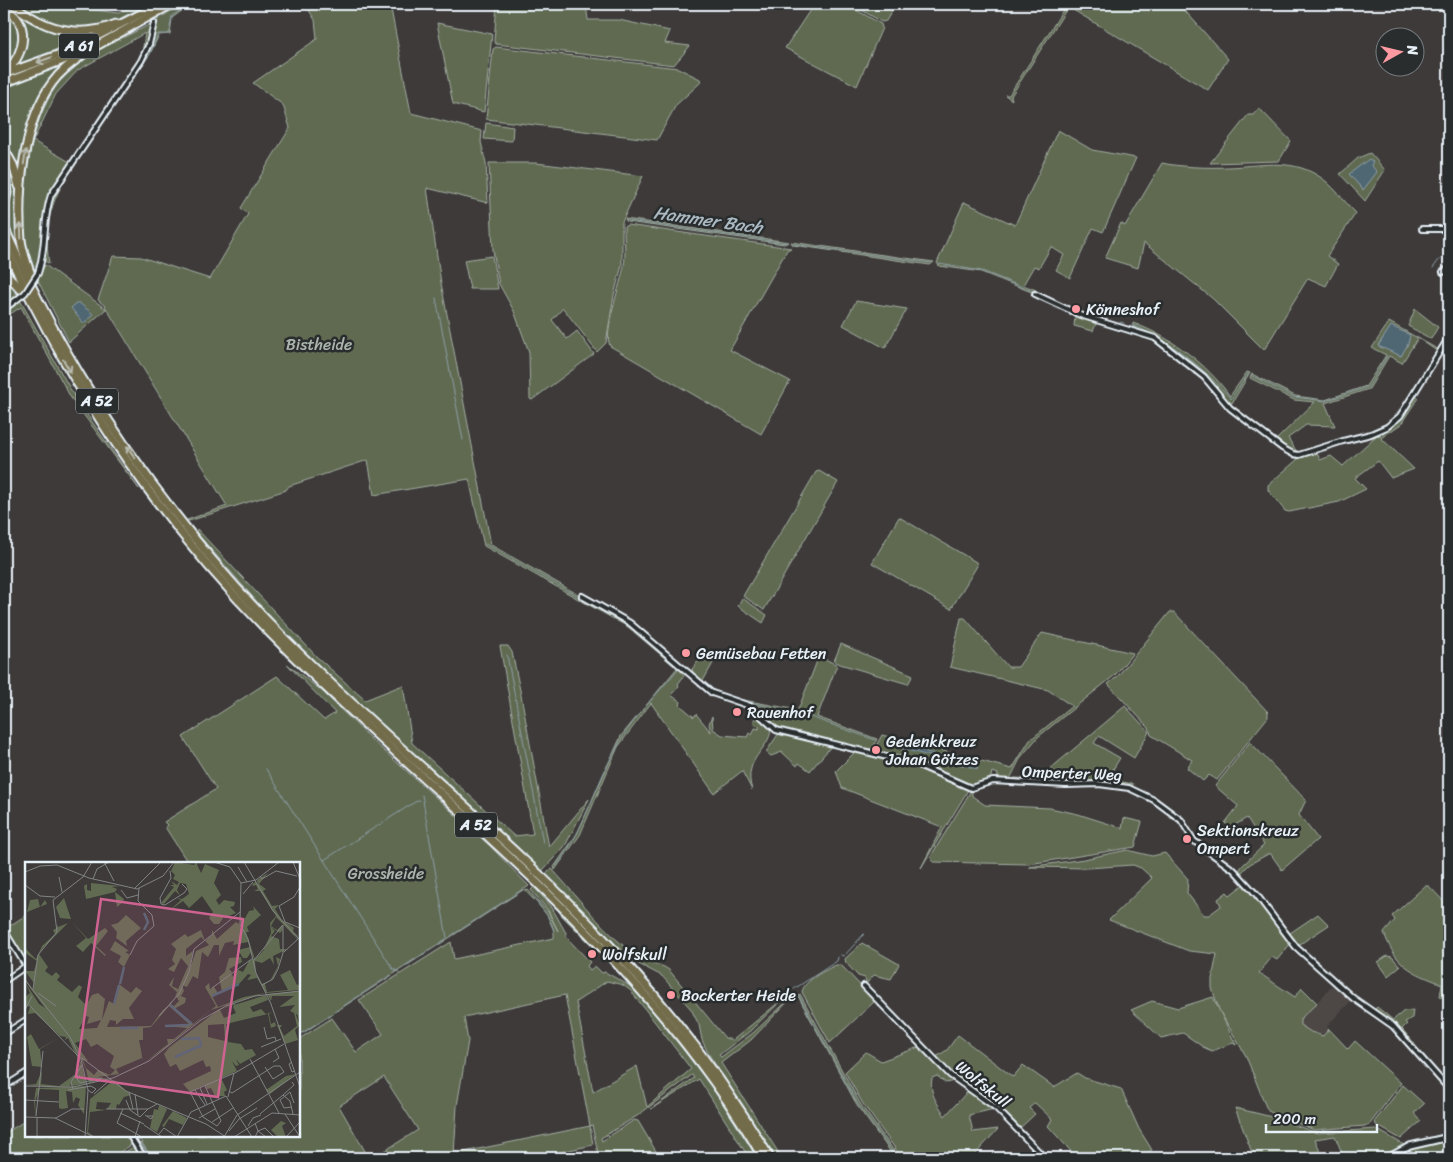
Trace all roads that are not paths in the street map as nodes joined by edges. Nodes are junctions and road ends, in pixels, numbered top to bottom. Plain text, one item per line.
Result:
1 (13, 4) edge
2 (160, 4) edge
3 (172, 4) edge
4 (4, 8) edge
5 (151, 9) junction
6 (154, 23) dead end
7 (89, 50) junction
8 (4, 74) edge
9 (4, 82) edge
10 (4, 149) edge
11 (4, 171) edge
12 (5, 203) edge
13 (21, 206) junction
14 (4, 228) edge
15 (1422, 229) dead end
16 (1449, 229) edge
17 (4, 244) edge
18 (1449, 268) edge
19 (4, 271) edge
20 (1443, 272) dead end
21 (1034, 294) dead end
22 (29, 298) junction
23 (41, 305) junction
24 (4, 309) edge
25 (1449, 337) edge
26 (582, 596) dead end
27 (4, 930) edge
28 (25, 964) edge
29 (25, 967) edge
30 (4, 981) edge
31 (864, 986) dead end
32 (25, 1021) edge
33 (4, 1034) edge
34 (25, 1074) edge
35 (4, 1087) edge
36 (1449, 1089) edge
37 (131, 1137) edge
38 (1449, 1137) edge
39 (144, 1158) edge
40 (763, 1158) edge
41 (770, 1158) edge
42 (1045, 1158) edge
43 (1387, 1158) edge

1 - 5 highway
2 - 5 highway, A 61
3 - 7 highway, A 61
4 - 8 highway
5 -> 8 highway, A 61
6 - 24 street, bridge
7 - 9 highway, A 61
13 -> 7 highway
10 - 13 highway
11 - 12 highway
23 -> 13 highway
14 - 23 highway, A 52
15 - 16 street
17 - 22 highway, A 52
18 - 20 street
19 - 22 highway
21 - 25 street
22 -> 40 highway, A 52
41 -> 23 highway, A 52
26 - 36 street, Omperter Weg
27 - 28 street
29 - 30 street
31 - 42 street, Wolfskull
32 - 33 street
34 - 35 street
37 - 39 street
38 - 43 main road

